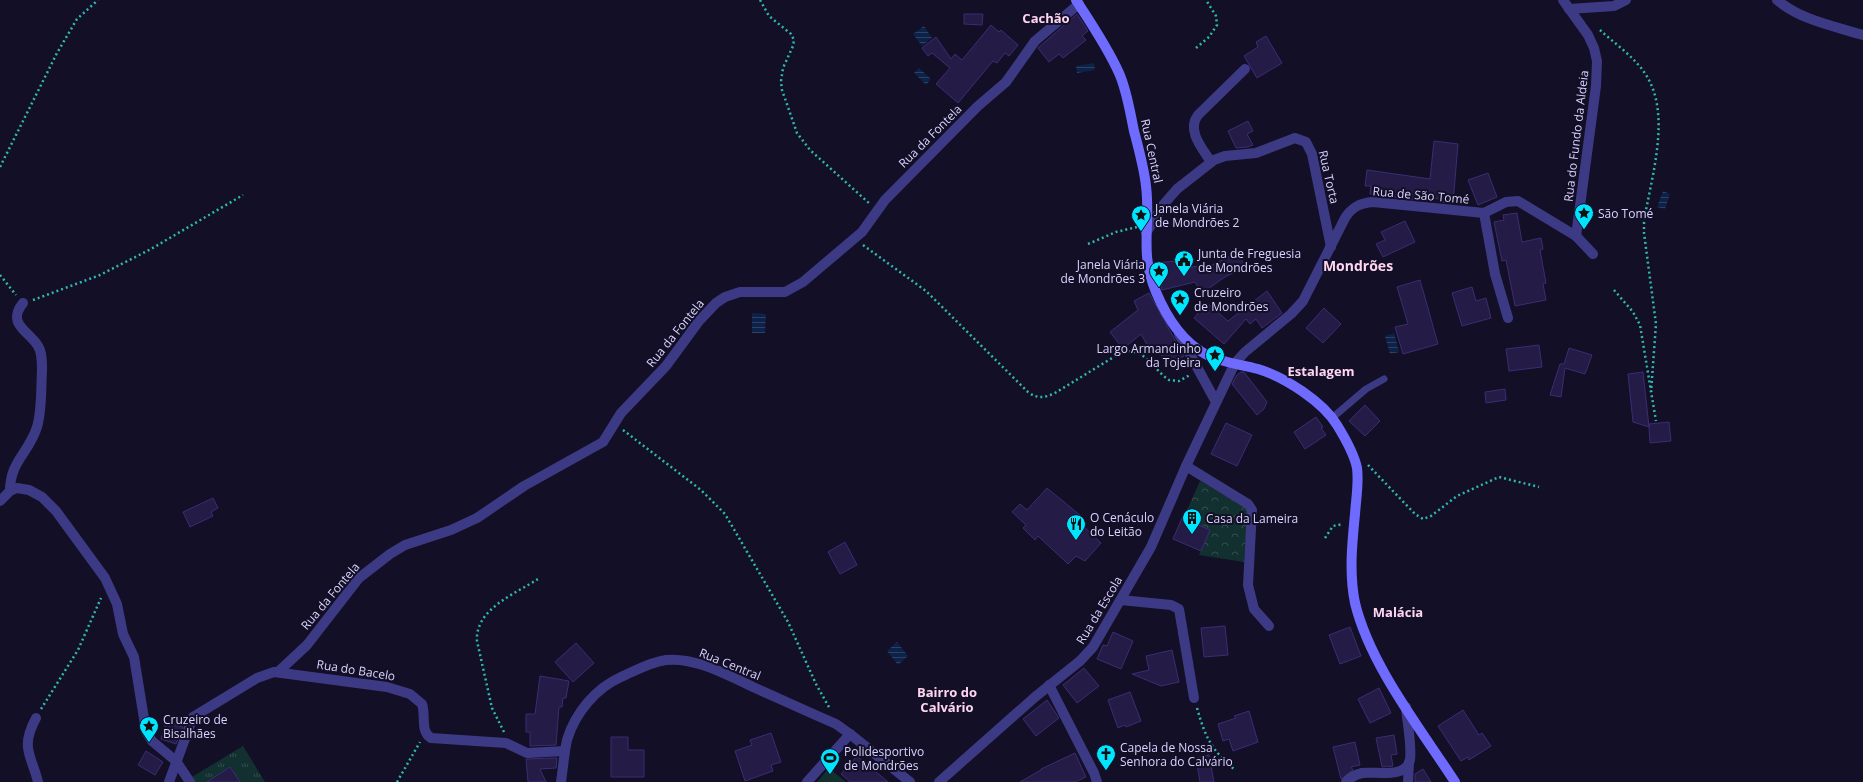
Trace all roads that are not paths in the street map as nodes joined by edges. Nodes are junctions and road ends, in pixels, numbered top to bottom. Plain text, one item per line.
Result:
1 (1563, 0) edge
2 (1626, 0) edge
3 (1777, 0) edge
4 (1078, 2) edge
5 (1569, 9) junction
6 (1863, 35) edge
7 (1245, 69) dead end
8 (1211, 162) junction
9 (1484, 213) junction
10 (1146, 229) junction
11 (1576, 236) junction
12 (1331, 247) junction
13 (1593, 254) dead end
14 (23, 303) road end
15 (1168, 315) junction
16 (1508, 318) dead end
17 (1236, 364) junction
18 (1384, 379) dead end
19 (1216, 402) junction
20 (1332, 418) junction
21 (1186, 466) junction
22 (10, 491) junction
23 (0, 501) edge
24 (1121, 600) junction
25 (1269, 626) dead end
26 (278, 672) junction
27 (1049, 686) junction
28 (1194, 698) road end
29 (1406, 707) junction
30 (36, 718) road end
31 (850, 734) junction
32 (565, 751) junction
33 (177, 762) junction
34 (1409, 762) junction
35 (1389, 772) junction
36 (38, 782) edge
37 (169, 782) edge
38 (190, 782) edge
39 (561, 782) edge
40 (807, 782) edge
41 (910, 782) edge
42 (939, 782) edge
43 (1097, 782) edge
44 (1346, 782) edge
45 (1395, 782) edge
46 (1408, 782) edge
47 (1455, 782) edge

1 - 5 street, Rua do Fundo da Aldeia
2 - 5 street
3 - 6 street
4 - 10 main road, Rua Central
4 - 26 street, Rua da Fontela
5 - 11 street, Rua do Fundo da Aldeia
7 - 8 street
8 - 10 street, Rua Torta
8 - 12 street, Rua Torta
9 - 11 street, Rua de São Tomé
9 - 12 street, Rua de São Tomé
9 - 16 street
10 - 15 main road, Rua Central
11 - 13 street, Rua de São Tomé
12 - 17 street, Rua de São Tomé
14 - 22 street
15 - 17 main road
15 - 19 street
17 - 19 street
17 - 20 main road
18 - 20 lane
19 - 21 street, Rua da Escola
20 - 29 main road
21 - 24 street, Rua da Escola
21 - 25 street
22 - 23 street
22 - 33 street
24 - 27 street, Rua da Escola
24 - 28 street
26 - 32 street, Rua do Bacelo
26 - 33 street, Rua do Bacelo
27 - 42 street, Rua da Escola
27 - 43 street
29 - 34 street
29 - 47 main road
30 - 36 street
31 - 32 street, Rua Central
31 - 40 street
31 - 41 street, Rua Central
32 - 39 street, Rua Central
33 - 37 street, Rua do Bacelo
33 - 38 street
34 - 35 street
34 - 46 street
35 - 44 street
35 - 45 street

